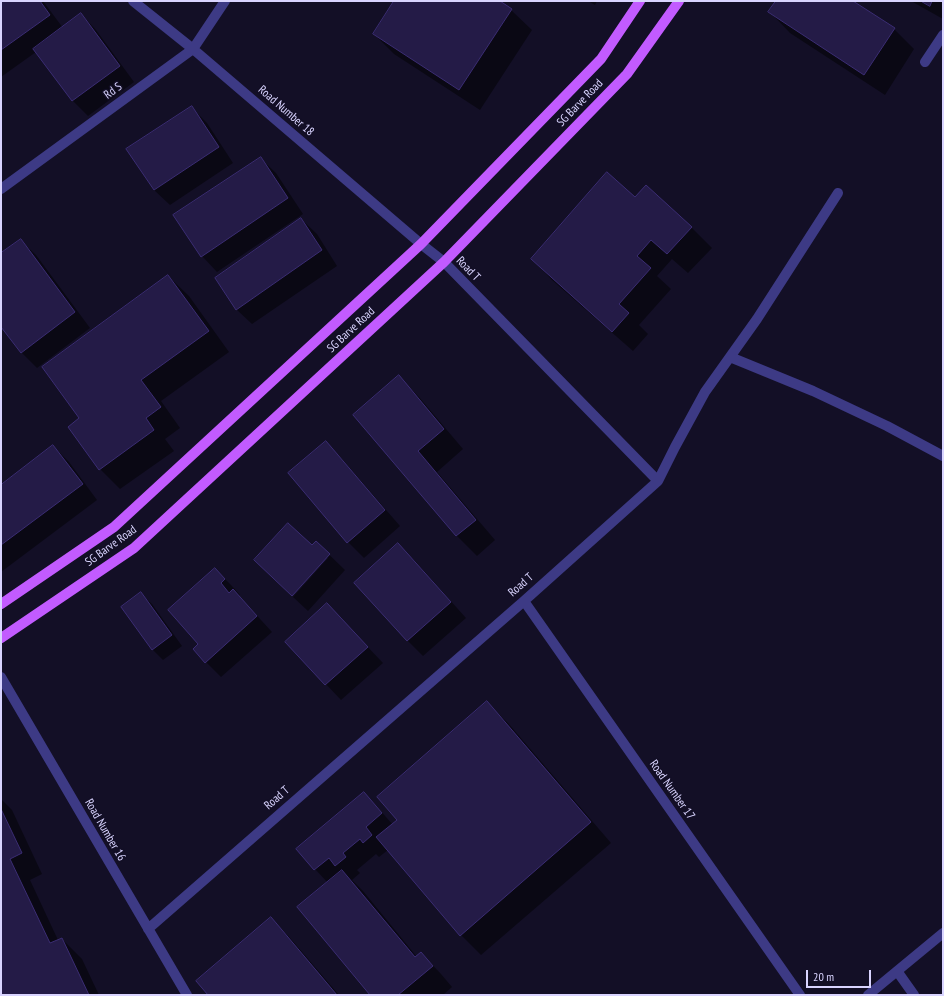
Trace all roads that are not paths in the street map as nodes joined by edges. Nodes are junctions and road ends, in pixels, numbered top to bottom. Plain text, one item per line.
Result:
1 (133, 1) edge
2 (225, 1) edge
3 (640, 1) edge
4 (680, 1) edge
5 (943, 35) edge
6 (193, 49) junction
7 (925, 62) dead end
8 (1, 189) edge
9 (838, 193) dead end
10 (421, 244) junction
11 (444, 262) junction
12 (730, 357) junction
13 (943, 456) edge
14 (658, 482) junction
15 (524, 600) junction
16 (1, 604) edge
17 (1, 638) edge
18 (1, 677) edge
19 (148, 929) junction
20 (943, 933) edge
21 (897, 971) junction
22 (187, 995) edge
23 (800, 995) edge
24 (868, 995) edge
25 (914, 995) edge

1 - 6 street, Road Number 18
2 - 6 street, Rd S
3 - 10 main road, SG Barve Road
4 - 11 main road, SG Barve Road
5 - 7 street
6 - 8 street, Rd S
6 - 10 street, Road Number 18
9 - 12 street
10 - 11 street, Road T
10 - 16 main road, SG Barve Road
11 - 14 street, Road T
11 - 17 main road, SG Barve Road
12 - 13 street
12 - 14 street
14 - 15 street, Road T
15 - 19 street, Road T
15 - 23 street, Road Number 17
18 - 19 street, Road Number 16
19 - 22 street, Road Number 16
20 - 21 street
21 - 24 street
21 - 25 street

